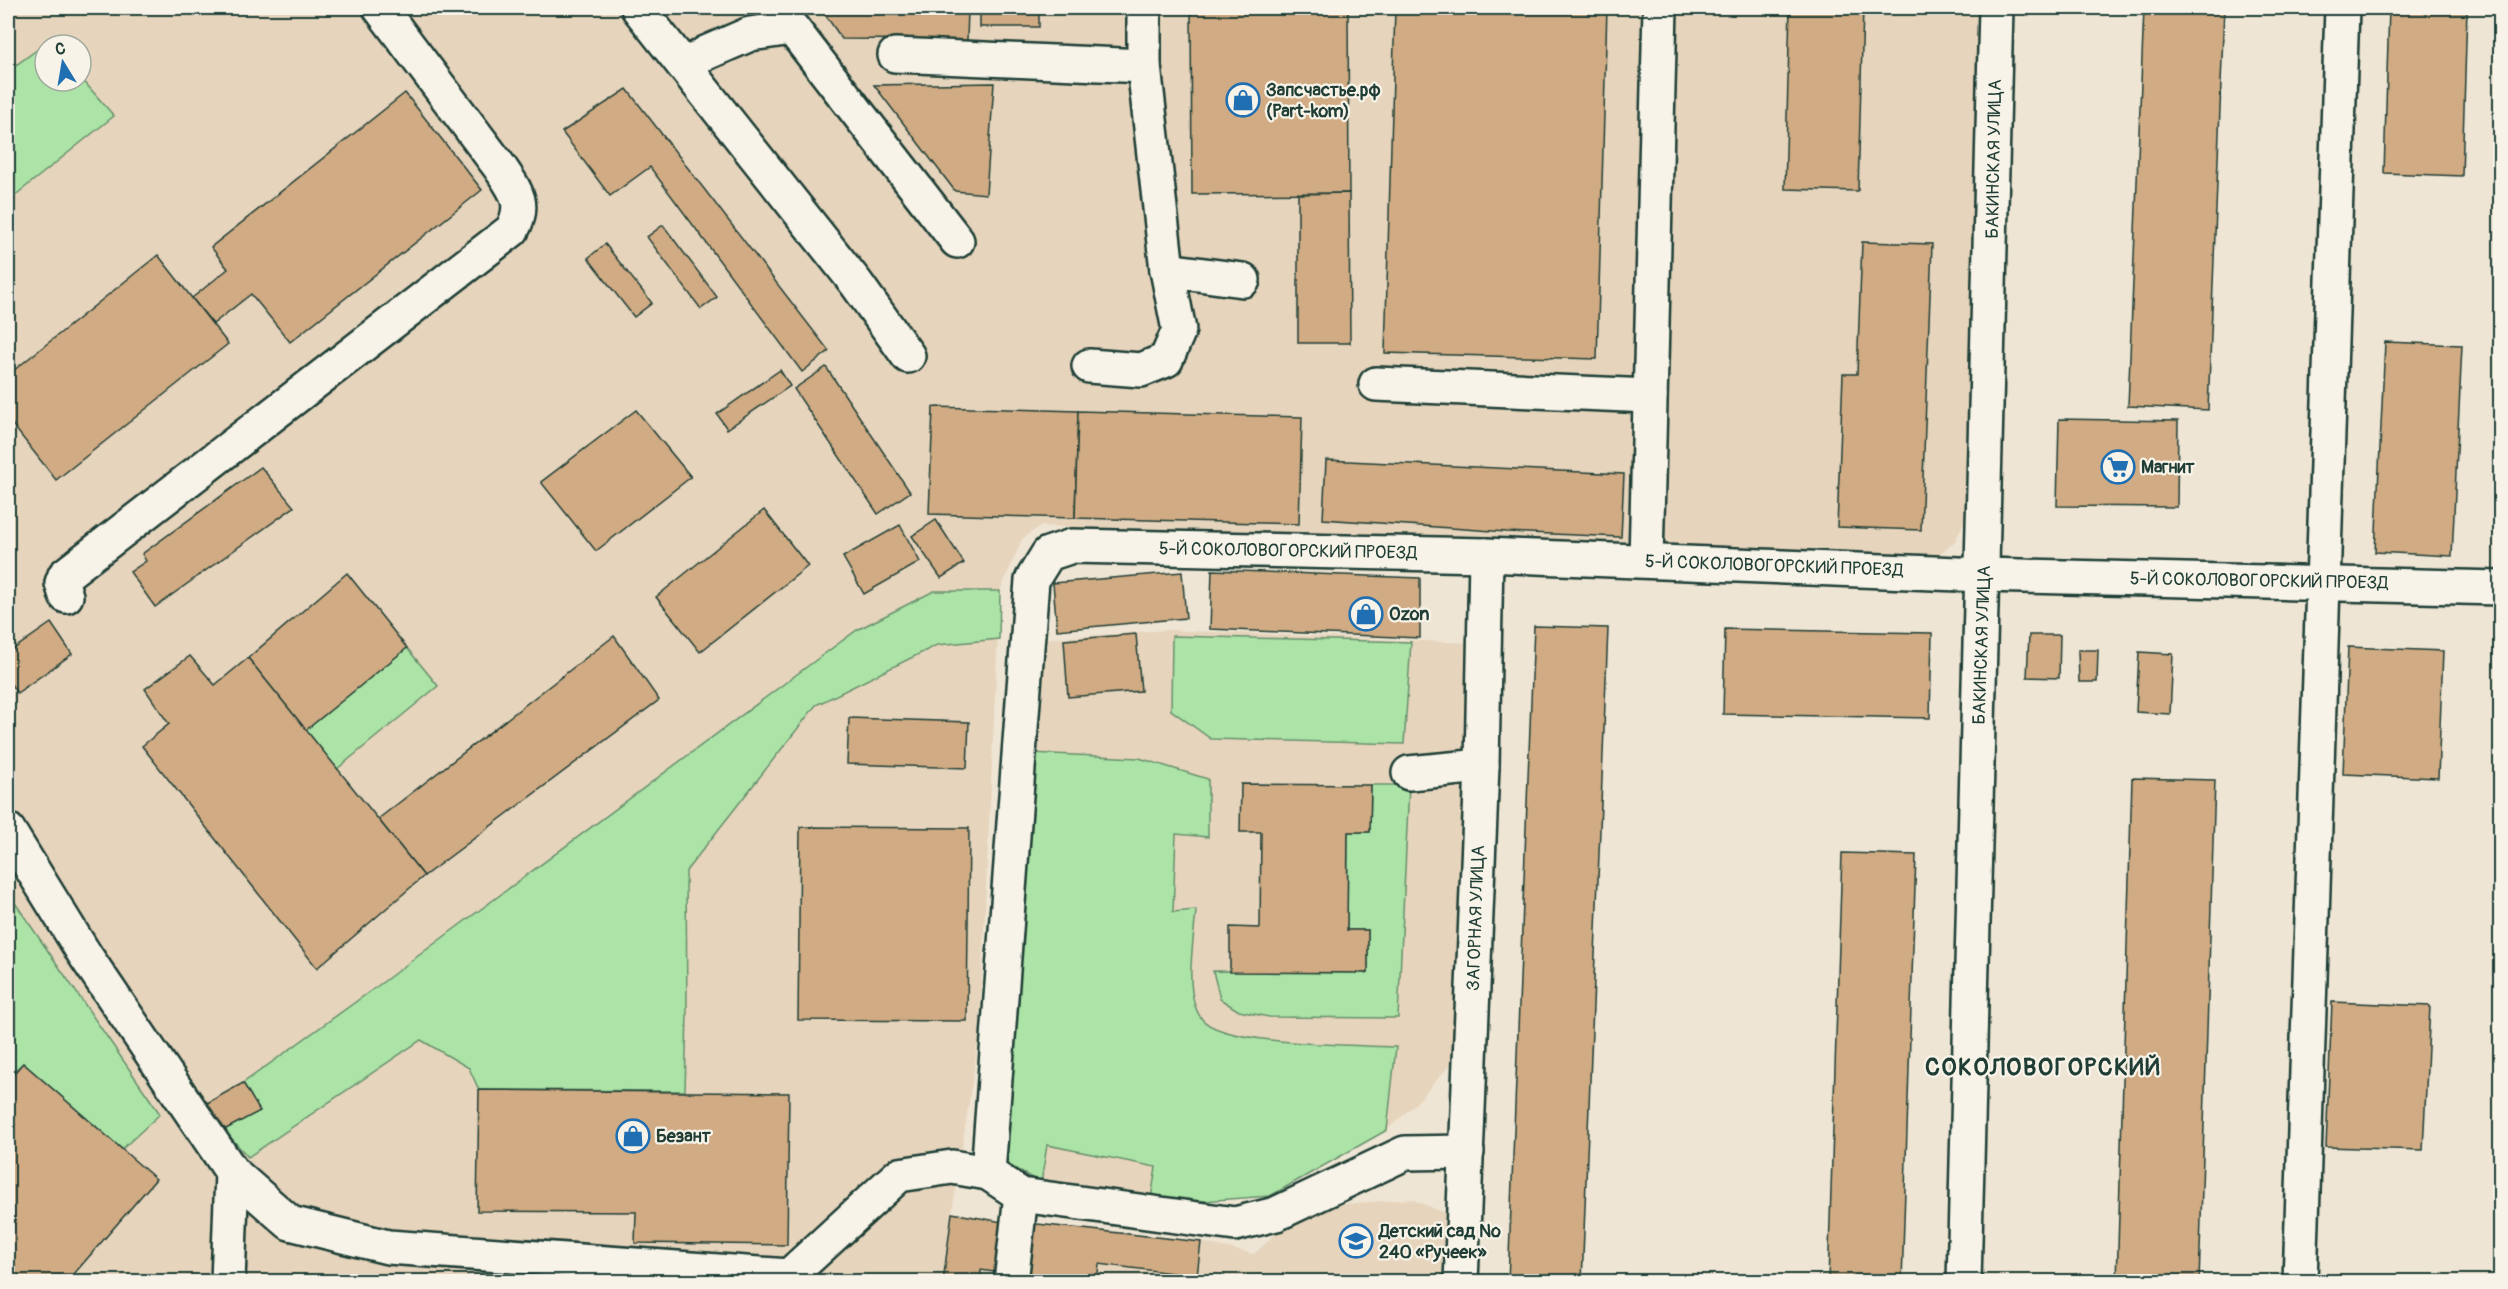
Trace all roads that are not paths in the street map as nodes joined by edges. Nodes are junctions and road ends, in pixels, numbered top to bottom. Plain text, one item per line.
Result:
1 (380, 8) edge
2 (638, 8) edge
3 (1144, 8) edge
4 (1660, 8) edge
5 (1996, 8) edge
6 (2342, 8) edge
7 (895, 55) dead end
8 (686, 66) junction
9 (1144, 66) junction
10 (957, 241) dead end
11 (1167, 270) junction
12 (1243, 280) dead end
13 (908, 356) dead end
14 (1089, 366) dead end
15 (1376, 384) dead end
16 (1650, 396) junction
17 (1486, 555) junction
18 (1646, 560) junction
19 (1984, 575) junction
20 (2322, 582) junction
21 (2500, 588) edge
22 (66, 596) dead end
23 (1482, 766) junction
24 (1409, 772) dead end
25 (8, 830) edge
26 (1467, 1152) junction
27 (232, 1172) junction
28 (988, 1173) junction
29 (1021, 1195) junction
30 (785, 1279) edge
31 (228, 1281) edge
32 (1011, 1281) edge
33 (1461, 1281) edge
34 (1964, 1281) edge
35 (2300, 1281) edge

1 - 22 street
2 - 8 street
3 - 9 street
4 - 16 street
5 - 19 street, БАКИНСКАЯ УЛИЦА
6 - 20 street
7 - 9 street
8 - 10 street
8 - 13 street
9 - 11 street
11 - 12 street
11 - 14 street
15 - 16 street
16 - 18 street
17 - 18 street, 5-Й СОКОЛОВОГОРСКИЙ ПРОЕЗД
17 - 23 street, ЗАГОРНАЯ УЛИЦА
17 - 28 street, 5-Й СОКОЛОВОГОРСКИЙ ПРОЕЗД
18 - 19 street, 5-Й СОКОЛОВОГОРСКИЙ ПРОЕЗД
19 - 20 street, 5-Й СОКОЛОВОГОРСКИЙ ПРОЕЗД
19 - 34 street, БАКИНСКАЯ УЛИЦА
20 - 21 street, 5-Й СОКОЛОВОГОРСКИЙ ПРОЕЗД
20 - 35 street
23 - 24 street
23 - 26 street, ЗАГОРНАЯ УЛИЦА
25 - 27 street
26 - 29 street
26 - 33 street, ЗАГОРНАЯ УЛИЦА
27 - 30 street
27 - 31 street
28 - 29 street
28 - 30 street
29 - 32 street

